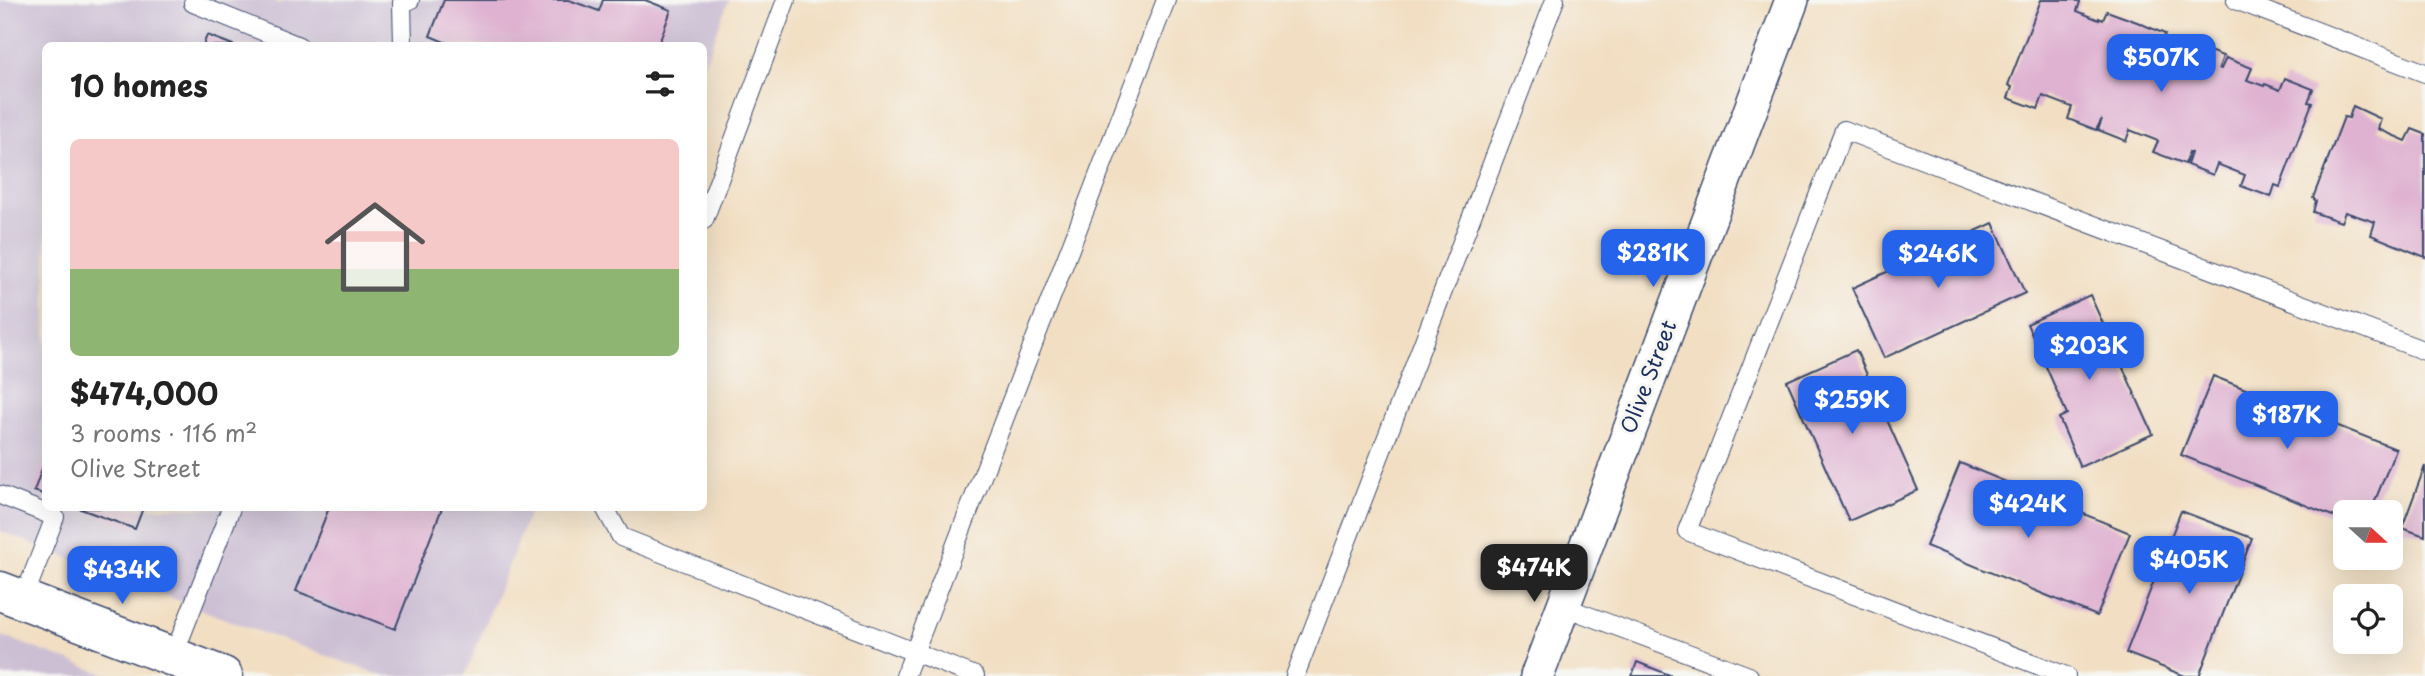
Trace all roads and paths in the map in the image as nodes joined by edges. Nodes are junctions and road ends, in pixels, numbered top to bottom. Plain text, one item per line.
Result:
1 (410, 0) edge
2 (786, 0) edge
3 (1166, 0) edge
4 (1555, 0) edge
5 (1792, 0) edge
6 (2236, 0) edge
7 (193, 3) dead end
8 (289, 42) edge
9 (403, 42) edge
10 (2425, 73) edge
11 (707, 212) edge
12 (2425, 351) edge
13 (0, 495) edge
14 (230, 511) edge
15 (607, 511) edge
16 (12, 595) edge
17 (1562, 606) junction
18 (914, 652) junction
19 (173, 657) junction
20 (223, 676) edge
21 (905, 676) edge
22 (975, 676) edge
23 (1295, 676) edge
24 (1537, 676) edge
25 (1749, 676) edge
26 (2066, 676) edge

1 - 9 lane
2 - 11 lane
3 - 18 lane
4 - 23 lane
5 - 17 street, Olive Street
6 - 10 lane
7 - 8 lane
12 - 26 lane
13 - 16 lane
14 - 19 lane
15 - 18 lane
16 - 19 street
17 - 24 street, Olive Street
17 - 25 lane
18 - 21 lane
18 - 22 lane
19 - 20 street

